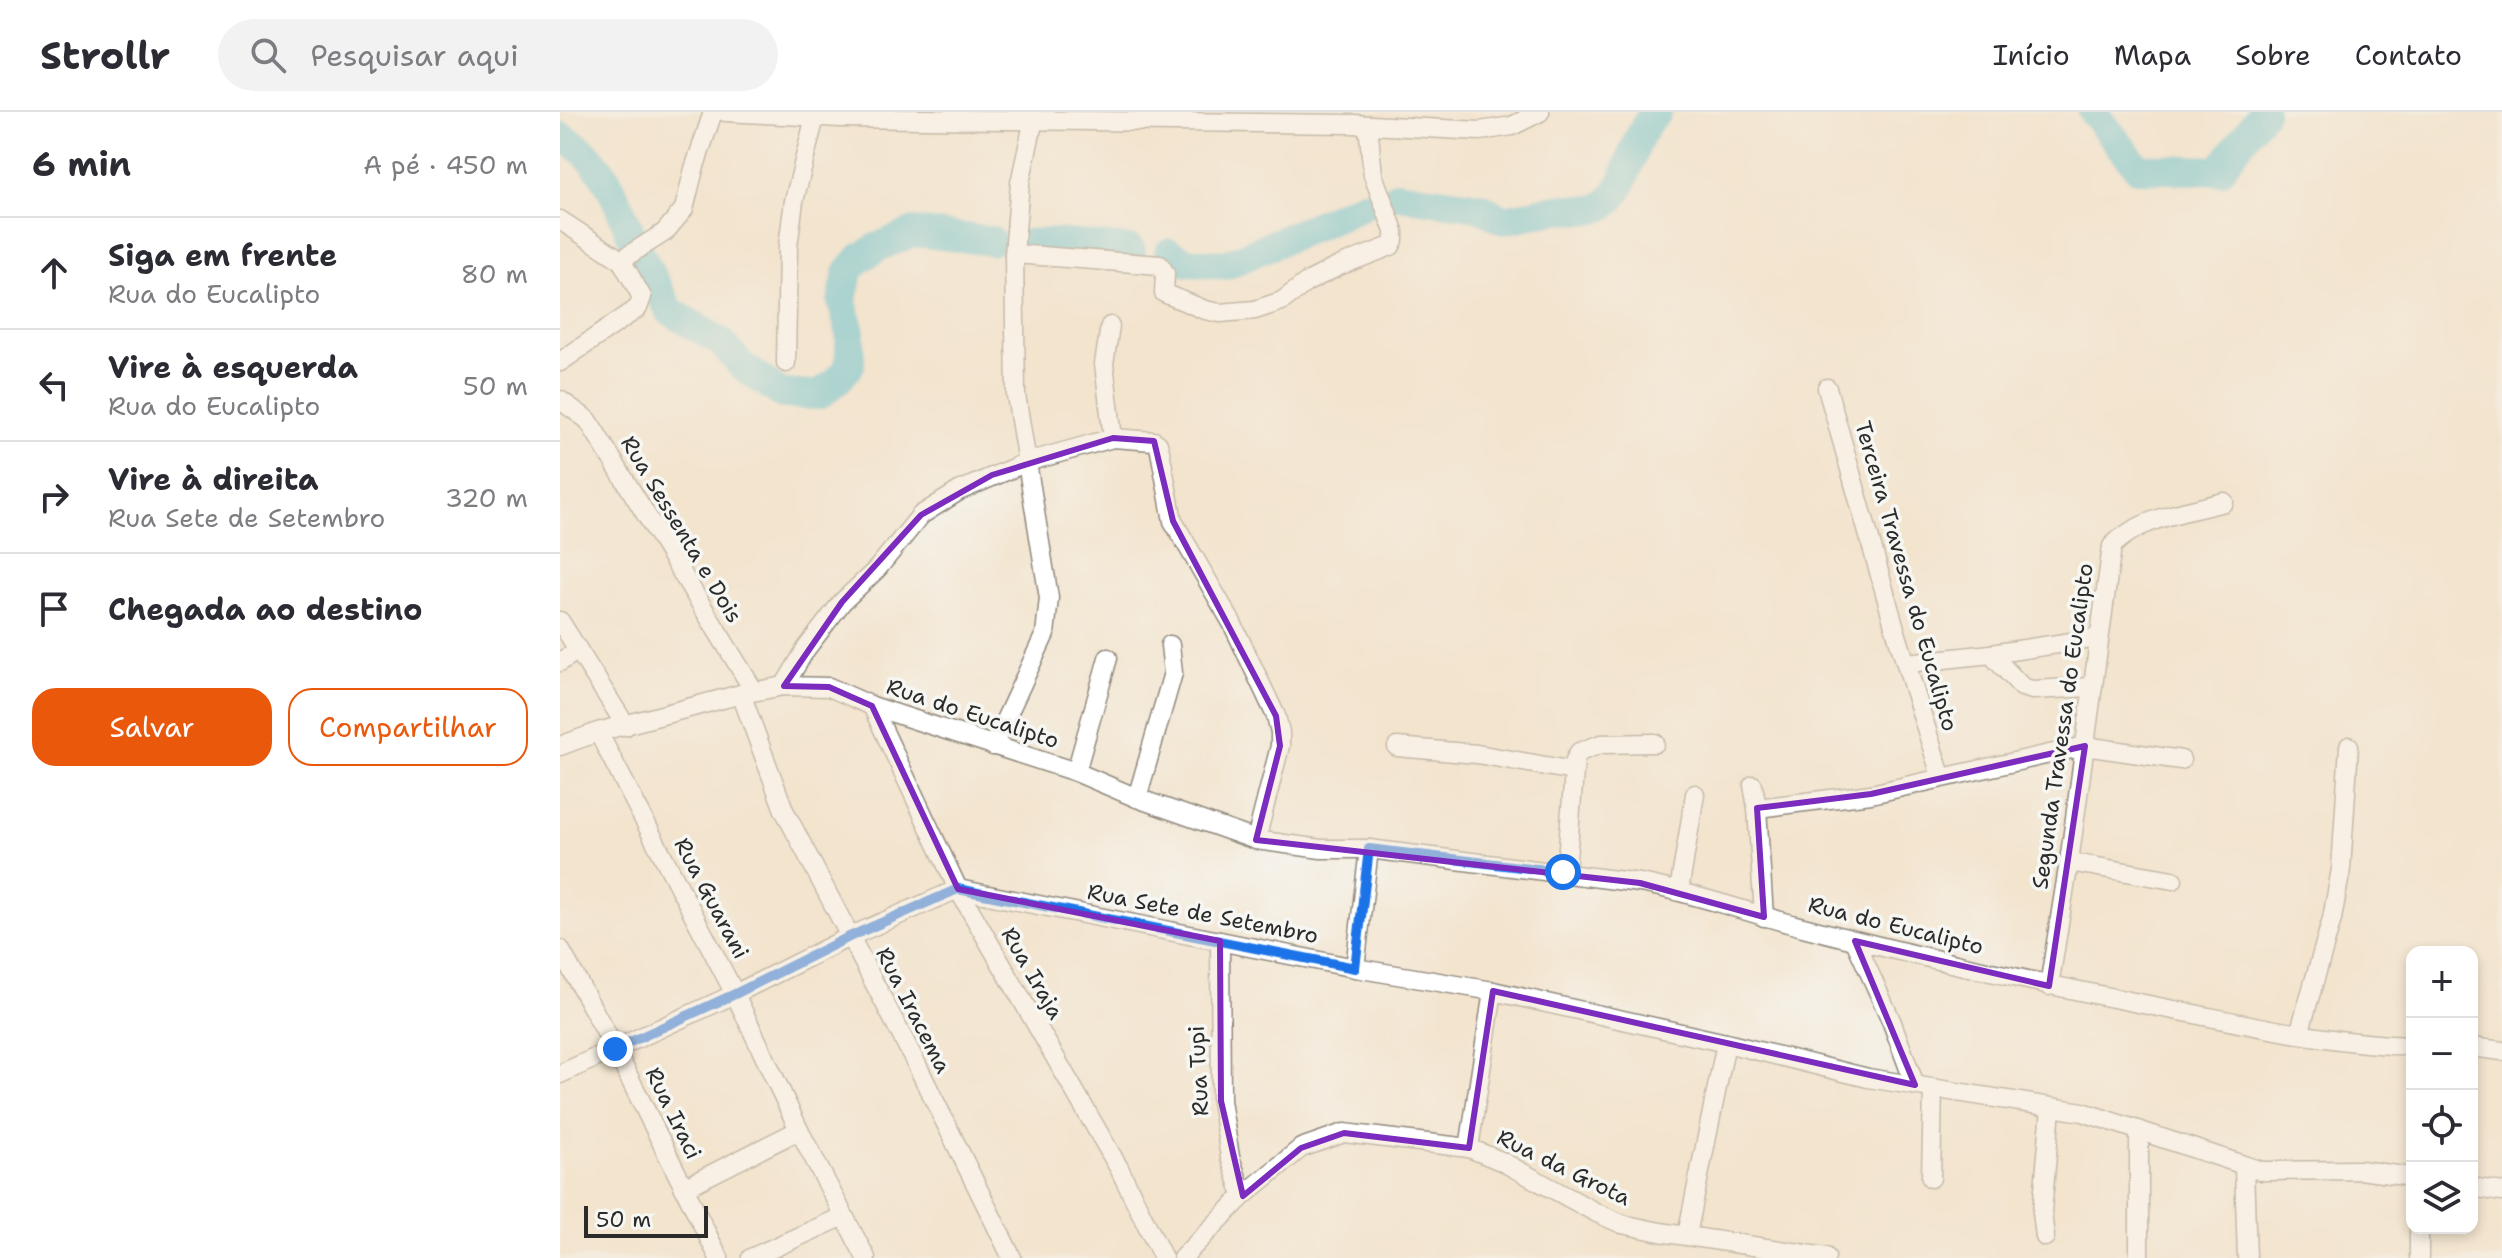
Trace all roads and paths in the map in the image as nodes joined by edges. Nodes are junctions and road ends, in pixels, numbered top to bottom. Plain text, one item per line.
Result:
1 (713, 112) edge
2 (725, 112) edge
3 (1486, 112) edge
4 (842, 115) edge
5 (970, 115) edge
6 (815, 117) junction
7 (1102, 117) edge
8 (1532, 117) edge
9 (1229, 118) edge
10 (1034, 119) junction
11 (1359, 120) edge
12 (1480, 131) junction
13 (560, 220) edge
14 (1014, 254) junction
15 (621, 260) junction
16 (1110, 326) dead end
17 (560, 362) edge
18 (786, 363) dead end
19 (1827, 388) dead end
20 (560, 400) edge
21 (1113, 438) junction
22 (1027, 462) junction
23 (2224, 502) dead end
24 (560, 621) edge
25 (2098, 638) junction
26 (1170, 645) dead end
27 (578, 650) junction
28 (1991, 654) junction
29 (1108, 658) dead end
30 (560, 662) edge
31 (1907, 663) junction
32 (784, 686) junction
33 (2092, 687) junction
34 (747, 693) junction
35 (872, 706) junction
36 (626, 726) junction
37 (598, 732) junction
38 (1655, 743) dead end
39 (560, 746) edge
40 (993, 746) junction
41 (2085, 746) junction
42 (2349, 746) dead end
43 (1397, 747) dead end
44 (2181, 760) dead end
45 (1574, 771) junction
46 (1076, 772) junction
47 (1941, 776) junction
48 (1753, 785) dead end
49 (1695, 794) dead end
50 (1137, 798) junction
51 (1757, 808) junction
52 (1256, 840) junction
53 (1369, 849) junction
54 (2069, 862) junction
55 (1566, 872) junction
56 (2173, 880) dead end
57 (958, 889) junction
58 (1679, 891) junction
59 (1764, 917) junction
60 (849, 937) junction
61 (1220, 941) junction
62 (1855, 941) junction
63 (560, 949) edge
64 (1355, 968) junction
65 (2049, 986) junction
66 (1493, 991) junction
67 (735, 994) junction
68 (2299, 1034) junction
69 (1726, 1043) junction
70 (2406, 1046) edge
71 (2478, 1048) edge
72 (615, 1049) junction
73 (2502, 1051) edge
74 (560, 1074) edge
75 (1924, 1087) junction
76 (2051, 1108) junction
77 (799, 1130) junction
78 (2139, 1130) junction
79 (1469, 1148) junction
80 (2244, 1167) junction
81 (2406, 1176) edge
82 (1931, 1178) dead end
83 (684, 1188) junction
84 (2478, 1188) edge
85 (2502, 1192) edge
86 (1243, 1196) junction
87 (844, 1216) junction
88 (2419, 1234) edge
89 (1687, 1235) junction
90 (2045, 1237) dead end
91 (1826, 1257) edge
92 (719, 1258) edge
93 (751, 1258) edge
94 (866, 1258) edge
95 (1012, 1258) edge
96 (1163, 1258) edge
97 (1182, 1258) edge
98 (2139, 1258) edge
99 (2247, 1258) edge
100 (2419, 1258) edge

1 - 15 street
2 - 6 street
3 - 12 street
4 - 5 street
4 - 6 street
5 - 10 street
6 - 18 street
7 - 9 street
7 - 10 street
8 - 12 street
9 - 11 street
10 - 14 street
11 - 12 street
11 - 14 street
13 - 15 street
14 - 22 street
15 - 17 street
16 - 21 street
19 - 31 street, Terceira Travessa do Eucalipto
20 - 34 street, Rua Sessenta e Dois
21 - 22 street
21 - 52 street
22 - 32 street
22 - 40 street
23 - 25 street, Segunda Travessa do Eucalipto
24 - 27 street
25 - 28 street
25 - 33 street, Segunda Travessa do Eucalipto
26 - 50 street
27 - 30 street
27 - 36 street
28 - 31 street
28 - 33 street
29 - 46 street
31 - 47 street, Terceira Travessa do Eucalipto
32 - 34 street, Rua do Eucalipto
32 - 35 street, Rua do Eucalipto
33 - 41 street, Segunda Travessa do Eucalipto
34 - 36 street, Rua do Eucalipto
34 - 60 street, Rua Iracema
35 - 40 street, Rua do Eucalipto
35 - 57 street, Rua Iraja
36 - 37 street, Rua do Eucalipto
37 - 39 street, Rua do Eucalipto
37 - 67 street, Rua Guarani
38 - 45 street
40 - 46 street, Rua do Eucalipto
41 - 44 street
41 - 47 street
41 - 54 street, Segunda Travessa do Eucalipto
42 - 68 street
43 - 45 street
45 - 55 street
46 - 50 street, Rua do Eucalipto
47 - 51 street
48 - 51 street
49 - 58 street
50 - 52 street, Rua do Eucalipto
51 - 59 street
52 - 53 street, Rua do Eucalipto
53 - 55 street, Rua do Eucalipto
53 - 64 street
54 - 56 street
54 - 65 street, Segunda Travessa do Eucalipto
55 - 58 street, Rua do Eucalipto
57 - 60 street
57 - 61 street, Rua Sete de Setembro
57 - 96 street, Rua Iraja
58 - 59 street, Rua do Eucalipto
59 - 62 street, Rua do Eucalipto
60 - 67 street
60 - 95 street, Rua Iracema
61 - 64 street, Rua Sete de Setembro
61 - 86 street, Rua Tupi
62 - 65 street, Rua do Eucalipto
62 - 75 street
63 - 72 street, Rua Iraci
64 - 66 street, Rua Sete de Setembro
65 - 68 street, Rua do Eucalipto
66 - 69 street, Rua Sete de Setembro
66 - 79 street
67 - 72 street
67 - 77 street, Rua Guarani
68 - 70 street, Rua do Eucalipto
69 - 75 street, Rua Sete de Setembro
69 - 89 street
71 - 73 street
72 - 74 street
72 - 83 street, Rua Iraci
75 - 76 street, Rua Sete de Setembro
75 - 82 street
76 - 78 street, Rua Sete de Setembro
76 - 90 street
77 - 83 street
77 - 87 street, Rua Guarani
78 - 80 street, Rua Sete de Setembro
78 - 98 street
79 - 86 street, Rua da Grota
79 - 89 street, Rua da Grota
80 - 81 street, Rua Sete de Setembro
80 - 99 street
83 - 92 street, Rua Iraci
84 - 85 street
86 - 97 street, Rua da Grota
87 - 93 street
87 - 94 street, Rua Guarani
88 - 100 street
89 - 91 street, Rua da Grota

